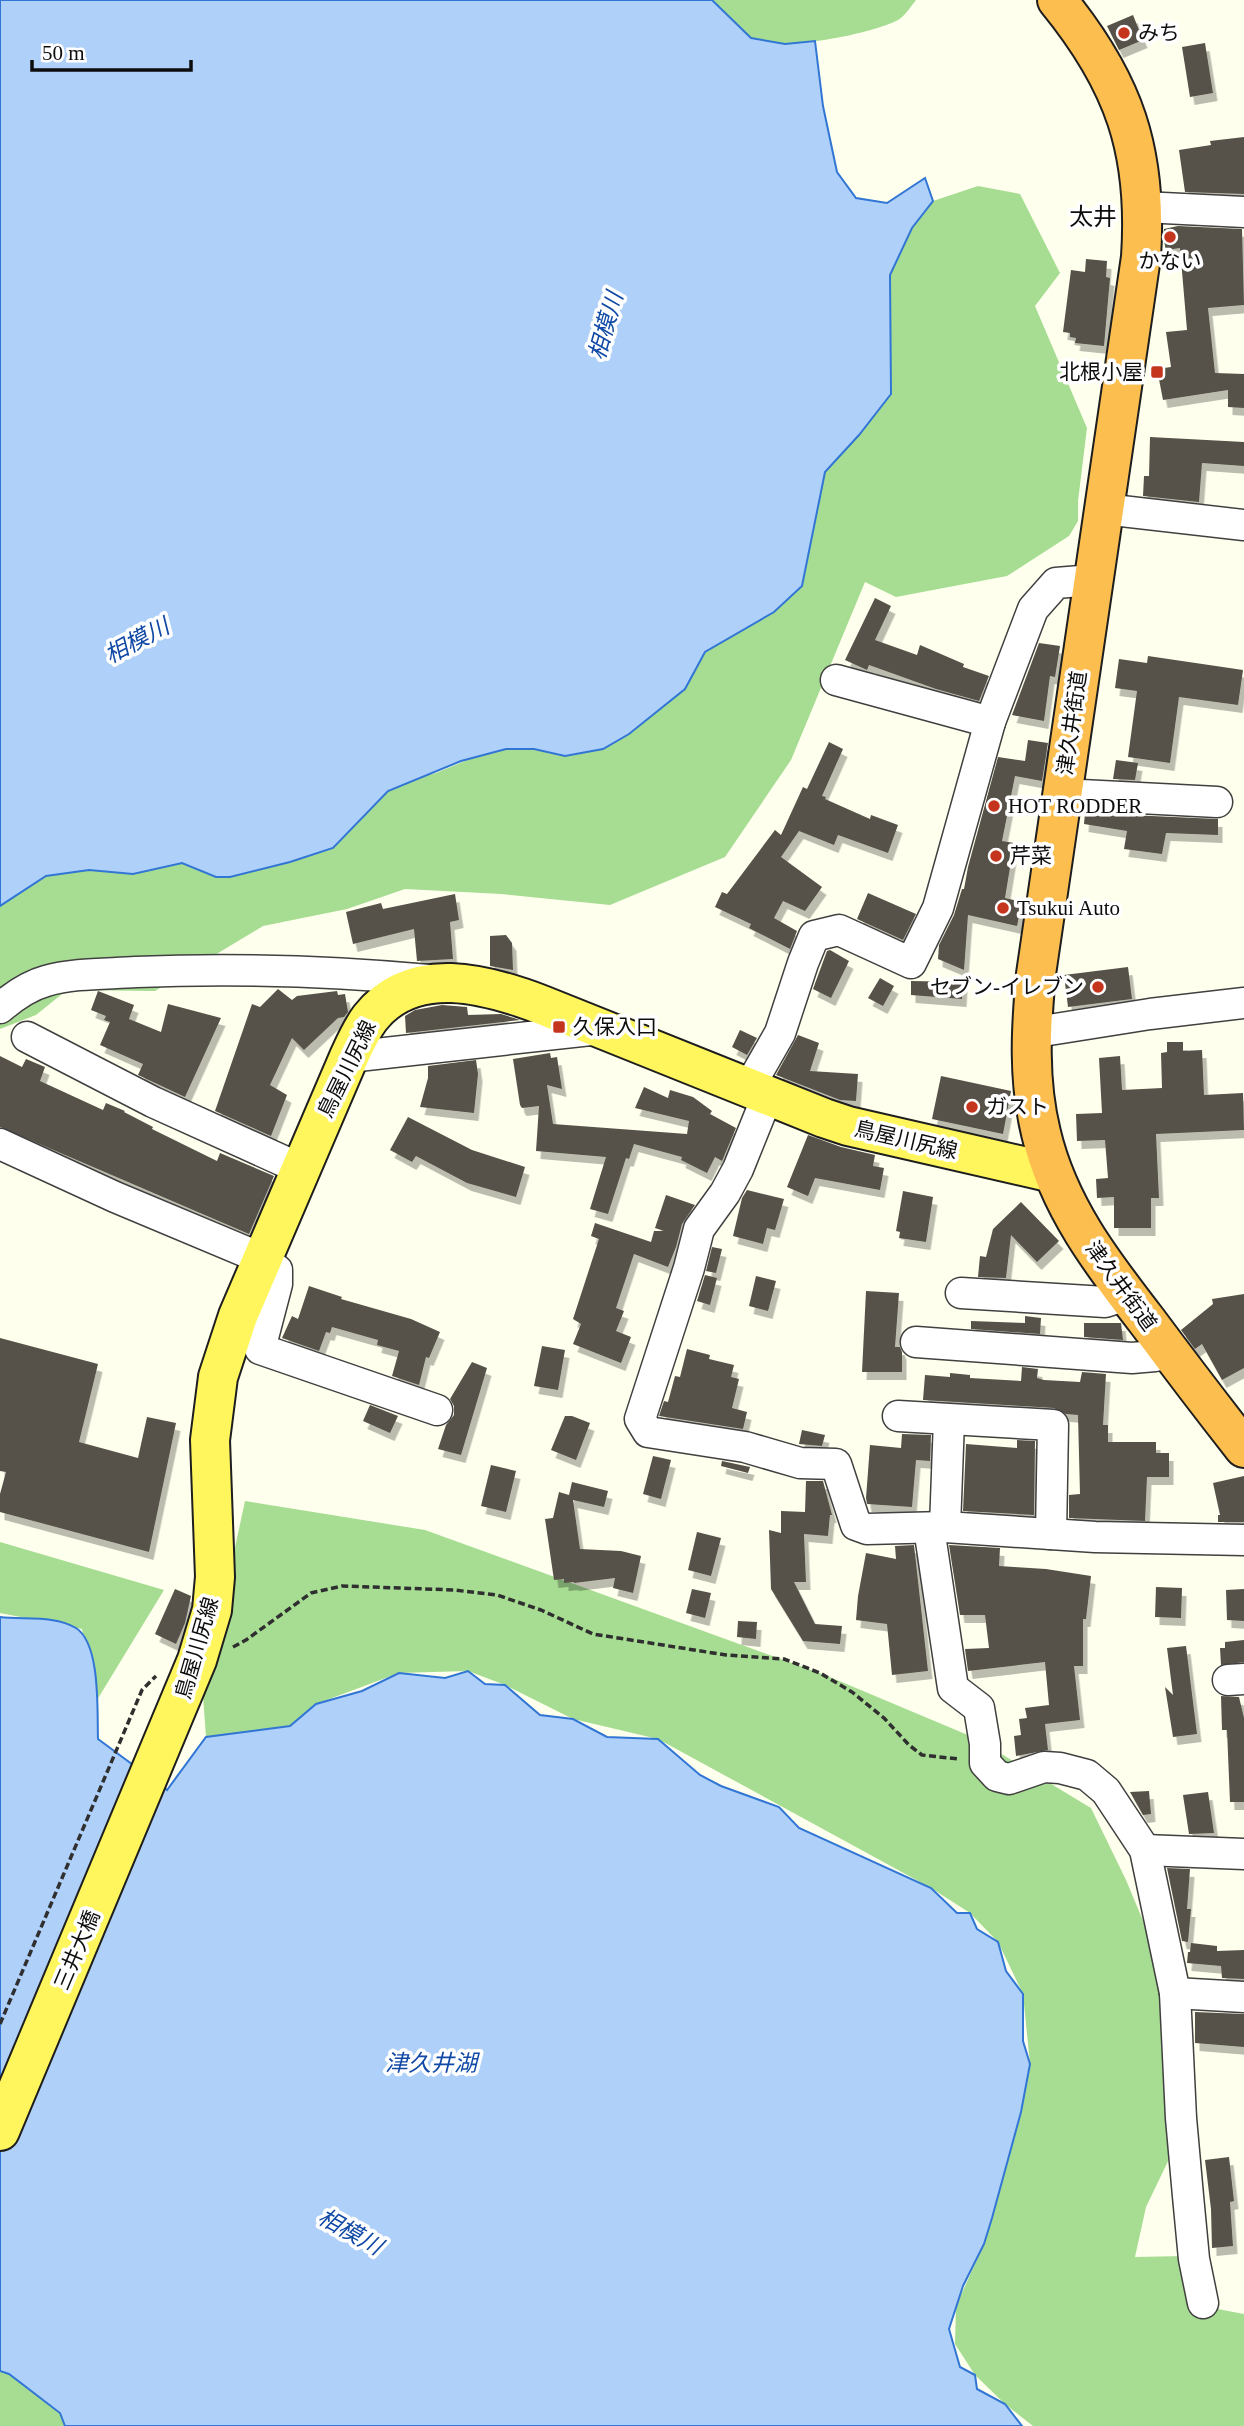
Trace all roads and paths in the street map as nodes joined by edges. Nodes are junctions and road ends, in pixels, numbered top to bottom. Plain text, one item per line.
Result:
1 (1057, 0) edge
2 (1143, 206) junction
3 (1244, 212) edge
4 (1104, 509) junction
5 (1244, 525) edge
6 (1093, 580) junction
7 (836, 680) dead end
8 (990, 722) junction
9 (1062, 794) junction
10 (1217, 802) dead end
11 (450, 982) junction
12 (1244, 1003) edge
13 (0, 1008) edge
14 (600, 1030) junction
15 (1030, 1033) junction
16 (27, 1037) dead end
17 (349, 1057) junction
18 (758, 1093) junction
19 (0, 1144) edge
20 (301, 1169) junction
21 (1053, 1173) junction
22 (263, 1259) junction
23 (961, 1293) dead end
24 (1127, 1295) junction
25 (916, 1342) dead end
26 (1169, 1350) junction
27 (436, 1410) dead end
28 (898, 1416) dead end
29 (949, 1420) junction
30 (1244, 1448) edge
31 (937, 1528) junction
32 (1051, 1534) junction
33 (1244, 1540) edge
34 (203, 1642) junction
35 (159, 1674) dead end
36 (985, 1763) junction
37 (153, 1770) joint
38 (1146, 1850) junction
39 (1244, 1854) edge
40 (1175, 1993) junction
41 (1244, 1997) edge
42 (0, 2024) edge
43 (0, 2131) edge
44 (1203, 2302) dead end

1 - 2 highway, 津久井街道
2 - 3 street
2 - 4 highway, 津久井街道
4 - 5 street
4 - 6 highway, 津久井街道
6 - 8 street
6 - 9 highway, 津久井街道
7 - 8 street
8 - 18 street
9 - 10 street
9 - 15 highway, 津久井街道
11 - 13 street
11 - 14 main road, 鳥屋川尻線
11 - 17 main road, 鳥屋川尻線
12 - 15 street
14 - 17 street
14 - 18 main road, 鳥屋川尻線
15 - 21 highway, 津久井街道
16 - 20 street
17 - 20 main road, 鳥屋川尻線
18 - 21 main road, 鳥屋川尻線
18 - 31 street
19 - 22 street
20 - 22 main road, 鳥屋川尻線
21 - 24 highway, 津久井街道
22 - 27 street
22 - 34 main road, 鳥屋川尻線
23 - 24 street
24 - 26 highway, 津久井街道
25 - 26 street
26 - 30 highway, 津久井街道
28 - 29 street
29 - 31 street
29 - 32 street
31 - 32 street
31 - 36 street
32 - 33 street
34 - 36 path
34 - 37 main road, 鳥屋川尻線
35 - 42 path
36 - 38 street
37 - 43 main road, 三井大橋
38 - 39 street
38 - 40 street
40 - 41 street
40 - 44 street

